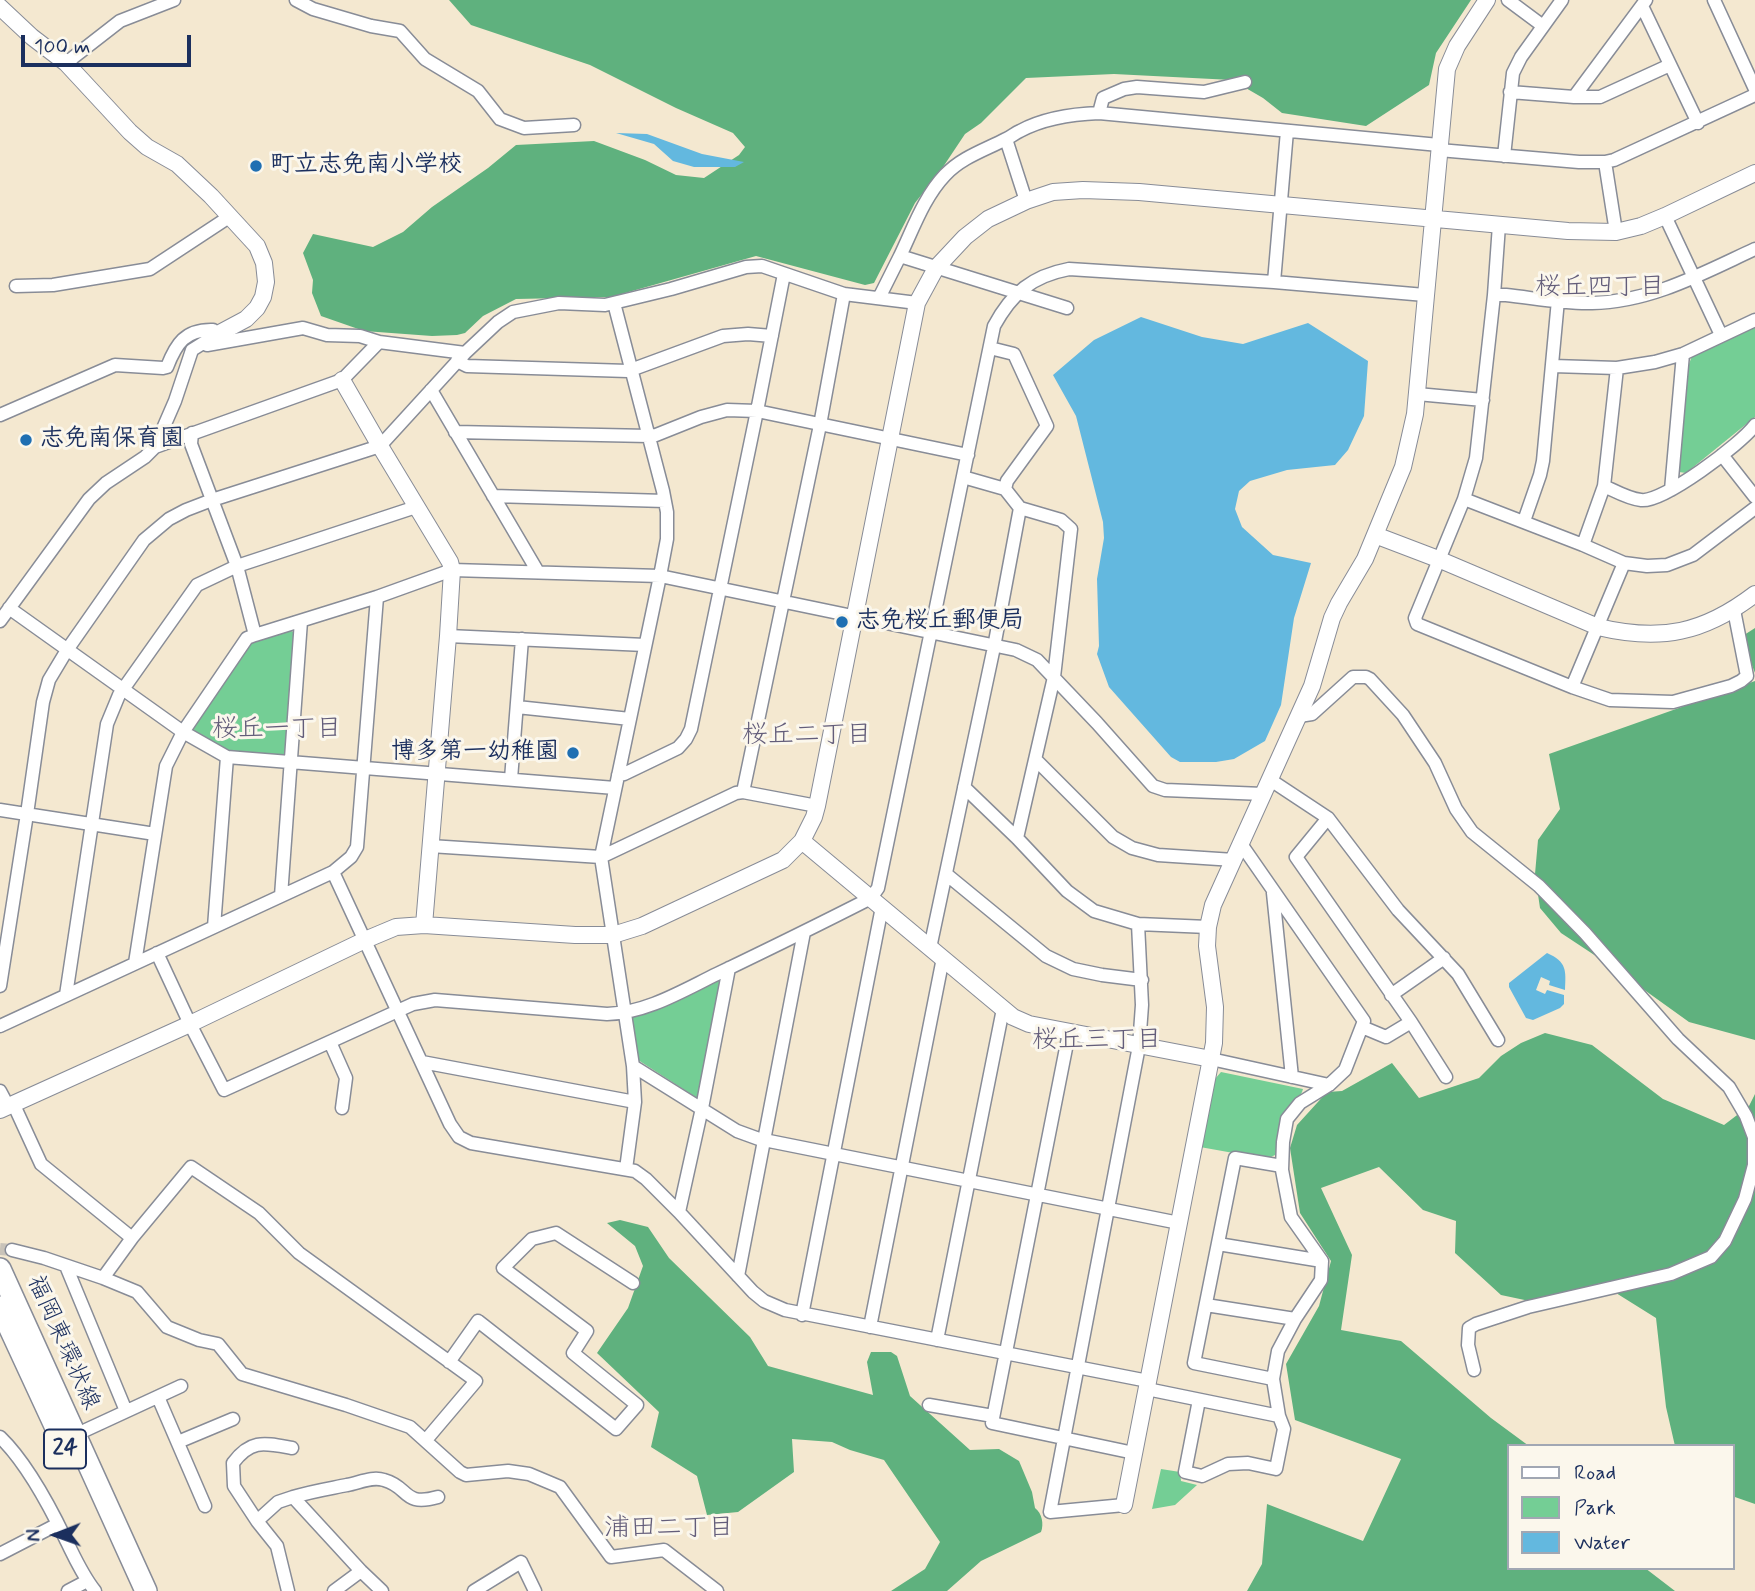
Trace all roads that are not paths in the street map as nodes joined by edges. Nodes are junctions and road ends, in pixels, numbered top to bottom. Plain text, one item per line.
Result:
1 (174, 0) edge
2 (296, 0) edge
3 (1487, 0) edge
4 (1508, 0) edge
5 (1562, 0) edge
6 (1714, 0) edge
7 (1644, 3) edge
8 (0, 7) edge
9 (1543, 26) junction
10 (66, 63) junction
11 (1670, 65) junction
12 (1245, 82) dead end
13 (1755, 89) edge
14 (1510, 92) junction
15 (1755, 96) edge
16 (1574, 97) junction
17 (1098, 113) junction
18 (1698, 123) junction
19 (574, 125) dead end
20 (1287, 131) junction
21 (1006, 139) junction
22 (1439, 147) junction
23 (1504, 156) junction
24 (1605, 162) junction
25 (1755, 173) edge
26 (1026, 201) junction
27 (1281, 204) junction
28 (1665, 216) junction
29 (229, 217) junction
30 (1432, 219) junction
31 (1499, 225) junction
32 (1616, 232) junction
33 (1755, 249) edge
34 (900, 256) junction
35 (936, 268) junction
36 (784, 274) junction
37 (1693, 277) junction
38 (1275, 282) junction
39 (16, 286) dead end
40 (1017, 293) junction
41 (844, 294) junction
42 (1425, 295) junction
43 (1494, 295) junction
44 (880, 298) junction
45 (1558, 300) junction
46 (614, 303) junction
47 (918, 303) junction
48 (1067, 308) dead end
49 (1755, 320) edge
50 (216, 335) junction
51 (1721, 335) junction
52 (772, 336) junction
53 (379, 342) junction
54 (199, 346) junction
55 (990, 348) junction
56 (1683, 354) junction
57 (461, 357) junction
58 (1553, 366) junction
59 (1617, 368) junction
60 (632, 370) junction
61 (342, 380) junction
62 (431, 390) junction
63 (1417, 394) junction
64 (1483, 400) junction
65 (757, 411) junction
66 (0, 415) edge
67 (820, 425) junction
68 (1755, 425) edge
69 (455, 432) junction
70 (192, 433) junction
71 (649, 436) junction
72 (890, 439) junction
73 (380, 446) junction
74 (155, 447) junction
75 (968, 455) junction
76 (1722, 455) junction
77 (964, 477) junction
78 (1604, 486) junction
79 (1004, 488) junction
80 (1671, 490) junction
81 (493, 496) junction
82 (1755, 497) edge
83 (212, 499) junction
84 (1464, 499) junction
85 (665, 501) junction
86 (416, 507) junction
87 (1020, 508) junction
88 (1755, 508) edge
89 (1524, 521) junction
90 (1374, 535) junction
91 (1583, 545) junction
92 (1438, 559) junction
93 (1624, 564) junction
94 (237, 566) junction
95 (452, 570) junction
96 (538, 572) junction
97 (660, 576) junction
98 (721, 589) junction
99 (1755, 594) edge
100 (377, 597) junction
101 (782, 602) junction
102 (9, 608) junction
103 (1734, 610) junction
104 (854, 617) junction
105 (0, 621) edge
106 (301, 621) junction
107 (1598, 626) junction
108 (931, 634) junction
109 (256, 635) junction
110 (448, 636) junction
111 (522, 639) junction
112 (645, 645) junction
113 (994, 647) junction
114 (67, 650) junction
115 (1054, 677) junction
116 (1573, 687) junction
117 (124, 689) junction
118 (517, 707) junction
119 (1300, 716) junction
120 (630, 719) junction
121 (183, 732) junction
122 (227, 757) junction
123 (1036, 760) junction
124 (291, 762) junction
125 (363, 767) junction
126 (436, 774) junction
127 (511, 779) junction
128 (616, 781) junction
129 (1266, 786) junction
130 (964, 787) junction
131 (743, 792) junction
132 (817, 806) junction
133 (0, 810) edge
134 (27, 814) junction
135 (1328, 818) junction
136 (91, 824) junction
137 (155, 834) junction
138 (1017, 838) junction
139 (802, 841) junction
140 (1241, 844) junction
141 (430, 846) junction
142 (601, 857) junction
143 (1234, 860) junction
144 (332, 872) junction
145 (946, 874) junction
146 (1273, 890) junction
147 (281, 896) junction
148 (877, 902) junction
149 (1138, 924) junction
150 (424, 925) junction
151 (214, 927) junction
152 (1208, 927) junction
153 (804, 932) junction
154 (613, 935) junction
155 (365, 940) junction
156 (157, 953) junction
157 (937, 953) junction
158 (1444, 958) junction
159 (135, 963) junction
160 (729, 968) junction
161 (1142, 980) junction
162 (0, 986) edge
163 (66, 995) junction
164 (1391, 995) junction
165 (1003, 1009) junction
166 (398, 1010) junction
167 (626, 1014) junction
168 (1411, 1022) junction
169 (190, 1024) junction
170 (0, 1026) edge
171 (1362, 1027) junction
172 (1069, 1033) junction
173 (1498, 1040) dead end
174 (330, 1042) junction
175 (1139, 1046) junction
176 (1211, 1059) junction
177 (422, 1062) junction
178 (633, 1066) junction
179 (1292, 1077) junction
180 (1446, 1077) dead end
181 (1329, 1085) junction
182 (0, 1091) edge
183 (635, 1102) junction
184 (7, 1106) edge
185 (342, 1108) dead end
186 (702, 1108) junction
187 (764, 1141) junction
188 (834, 1154) junction
189 (1282, 1166) junction
190 (901, 1168) junction
191 (625, 1169) junction
192 (969, 1181) junction
193 (1037, 1194) junction
194 (1108, 1208) junction
195 (679, 1212) junction
196 (1179, 1223) junction
197 (132, 1238) junction
198 (1218, 1244) junction
199 (12, 1251) tunnel mouth
200 (1322, 1261) junction
201 (66, 1266) junction
202 (0, 1269) edge
203 (738, 1276) junction
204 (103, 1278) junction
205 (633, 1283) dead end
206 (1206, 1305) junction
207 (0, 1307) edge
208 (802, 1315) junction
209 (1295, 1319) junction
210 (870, 1327) junction
211 (937, 1340) junction
212 (1005, 1353) junction
213 (449, 1362) junction
214 (1077, 1367) junction
215 (1474, 1370) dead end
216 (1273, 1379) junction
217 (1148, 1385) junction
218 (181, 1386) dead end
219 (158, 1397) junction
220 (1199, 1400) junction
221 (929, 1405) dead end
222 (126, 1411) junction
223 (993, 1416) junction
224 (1279, 1416) junction
225 (233, 1419) dead end
226 (75, 1435) junction
227 (0, 1437) edge
228 (1064, 1438) junction
229 (426, 1440) junction
230 (178, 1443) junction
231 (292, 1448) dead end
232 (1134, 1453) junction
233 (293, 1497) junction
234 (438, 1497) dead end
235 (1124, 1505) joint
236 (205, 1506) dead end
237 (257, 1521) junction
238 (58, 1524) junction
239 (0, 1554) edge
240 (361, 1572) junction
241 (91, 1586) edge
242 (68, 1591) edge
243 (131, 1591) edge
244 (146, 1591) edge
245 (288, 1591) edge
246 (334, 1591) edge
247 (382, 1591) edge
248 (474, 1591) edge
249 (535, 1591) edge
250 (717, 1591) edge

1 - 10 street
2 - 19 street
3 - 22 street
4 - 9 street
5 - 9 street
6 - 13 street
7 - 11 street
7 - 16 street
8 - 10 street
9 - 14 street
10 - 29 street
11 - 16 street
11 - 18 street
12 - 17 street
14 - 16 street
14 - 23 street
15 - 18 street
17 - 20 street
17 - 21 street
18 - 24 street
20 - 22 street
20 - 27 street
21 - 26 street
21 - 34 street
22 - 23 street
22 - 30 street
23 - 24 street
24 - 32 street
25 - 28 street
26 - 27 street
26 - 35 street
27 - 30 street
27 - 38 street
28 - 32 street
28 - 37 street
29 - 39 street
29 - 50 street
30 - 31 street
30 - 42 street
31 - 32 street
31 - 43 street
33 - 37 street
34 - 35 street
34 - 44 street
35 - 40 street
35 - 47 street
36 - 41 street
36 - 46 street
36 - 52 street
37 - 45 street
37 - 51 street
38 - 40 street
38 - 42 street
40 - 48 street
40 - 55 street
41 - 44 street
41 - 67 street
42 - 63 street
43 - 45 street
43 - 64 street
44 - 47 street
45 - 58 street
46 - 57 street
46 - 60 street
47 - 72 street
49 - 51 street
50 - 54 street
50 - 66 street
51 - 56 street
52 - 60 street
52 - 65 street
53 - 54 street
53 - 57 street
53 - 61 street
54 - 74 street
55 - 75 street
55 - 79 street
56 - 59 street
56 - 80 street
57 - 60 street
57 - 62 street
58 - 59 street
58 - 89 street
59 - 78 street
60 - 71 street
61 - 70 street
61 - 73 street
62 - 69 street
62 - 73 street
63 - 64 street
63 - 90 street
64 - 84 street
65 - 67 street
65 - 71 street
65 - 98 street
67 - 72 street
67 - 101 street
68 - 76 street
69 - 71 street
69 - 81 street
70 - 74 street
70 - 83 street
71 - 85 street
72 - 75 street
72 - 104 street
73 - 83 street
73 - 86 street
74 - 102 street
75 - 77 street
76 - 80 street
76 - 82 street
77 - 79 street
77 - 108 street
78 - 80 street
78 - 91 street
79 - 87 street
81 - 85 street
81 - 96 street
83 - 94 street
83 - 114 street
84 - 89 street
84 - 92 street
85 - 97 street
86 - 94 street
86 - 95 street
87 - 113 street
87 - 115 street
88 - 93 street
89 - 91 street
90 - 92 street
90 - 119 street
91 - 93 street
92 - 107 street
92 - 116 street
93 - 107 street
94 - 109 street
94 - 117 street
95 - 96 street
95 - 100 street
95 - 110 street
96 - 97 street
97 - 98 street
97 - 112 street
98 - 101 street
98 - 128 street
99 - 103 street
100 - 106 street
100 - 125 street
101 - 104 street
101 - 131 street
102 - 105 street
102 - 114 street
103 - 107 street
103 - 116 street
104 - 108 street
104 - 132 street
106 - 109 street
106 - 124 street
107 - 116 street
108 - 113 street
108 - 148 street
109 - 121 street
110 - 111 street
110 - 126 street
111 - 112 street
111 - 118 street
112 - 120 street
113 - 115 street
113 - 130 street
114 - 117 street
114 - 134 street
115 - 123 street
115 - 129 street
117 - 121 street
117 - 136 street
118 - 120 street
118 - 127 street
119 - 129 street
119 - 215 street
120 - 128 street
121 - 122 street
121 - 137 street
122 - 124 street
122 - 151 street
123 - 138 street
123 - 143 street
124 - 125 street
124 - 147 street
125 - 126 street
125 - 144 street
126 - 127 street
126 - 141 street
127 - 128 street
128 - 142 street
129 - 135 street
129 - 140 street
130 - 138 street
130 - 145 street
131 - 132 street
131 - 142 street
132 - 139 street
133 - 134 street
134 - 136 street
134 - 162 street
135 - 158 street
135 - 164 street
136 - 137 street
136 - 163 street
137 - 159 street
138 - 149 street
139 - 148 street
139 - 154 street
140 - 143 street
140 - 146 street
141 - 142 street
141 - 150 street
142 - 154 street
143 - 152 street
144 - 147 street
144 - 155 street
145 - 157 street
145 - 161 street
146 - 171 street
146 - 179 street
147 - 151 street
148 - 153 street
148 - 157 street
148 - 188 street
149 - 152 street
149 - 161 street
150 - 154 street
150 - 155 street
151 - 156 street
152 - 176 street
153 - 160 street
153 - 187 street
154 - 167 street
155 - 166 street
155 - 169 street
156 - 159 street
156 - 169 street
157 - 165 street
157 - 190 street
158 - 164 street
158 - 173 street
159 - 163 street
160 - 167 street
160 - 186 street
161 - 175 street
163 - 170 street
164 - 168 street
165 - 172 street
165 - 192 street
166 - 167 street
166 - 174 street
166 - 177 street
167 - 178 street
168 - 171 street
168 - 180 street
169 - 174 street
169 - 184 street
171 - 181 street
172 - 175 street
172 - 193 street
174 - 185 street
175 - 176 street
175 - 194 street
176 - 179 street
176 - 196 street
177 - 183 street
177 - 191 street
178 - 183 street
178 - 186 street
179 - 181 street
181 - 189 street
182 - 184 street
183 - 191 street
184 - 197 street
186 - 187 street
186 - 195 street
187 - 188 street
187 - 203 street
188 - 190 street
188 - 208 street
189 - 198 street
189 - 200 street
190 - 192 street
190 - 210 street
191 - 195 street
192 - 193 street
192 - 211 street
193 - 194 street
193 - 212 street
194 - 196 street
194 - 214 street
195 - 203 street
196 - 217 street
197 - 204 street
197 - 213 street
198 - 200 street
198 - 206 street
199 - 201 street
200 - 209 street
201 - 204 street
201 - 222 street
202 - 226 main road, 福岡東環状線 / 24
203 - 208 street
204 - 229 street
205 - 213 street
206 - 209 street
206 - 216 street
207 - 243 main road, 福岡東環状線 / 24
208 - 210 street
209 - 216 street
210 - 211 street
211 - 212 street
212 - 214 street
212 - 223 street
213 - 229 street
214 - 217 street
214 - 228 street
216 - 224 street
217 - 220 street
217 - 232 street
218 - 219 street
219 - 222 street
219 - 230 street
220 - 224 street
220 - 224 street
221 - 223 street
222 - 226 street
223 - 228 street
225 - 230 street
226 - 244 main road, 福岡東環状線 / 24
227 - 238 street
228 - 232 street
228 - 235 street
229 - 250 street
230 - 236 street
231 - 237 street
232 - 235 street
233 - 234 street
233 - 237 street
233 - 240 street
237 - 245 street
238 - 239 street
238 - 241 street
240 - 246 street
240 - 247 street
241 - 242 street
248 - 249 street

